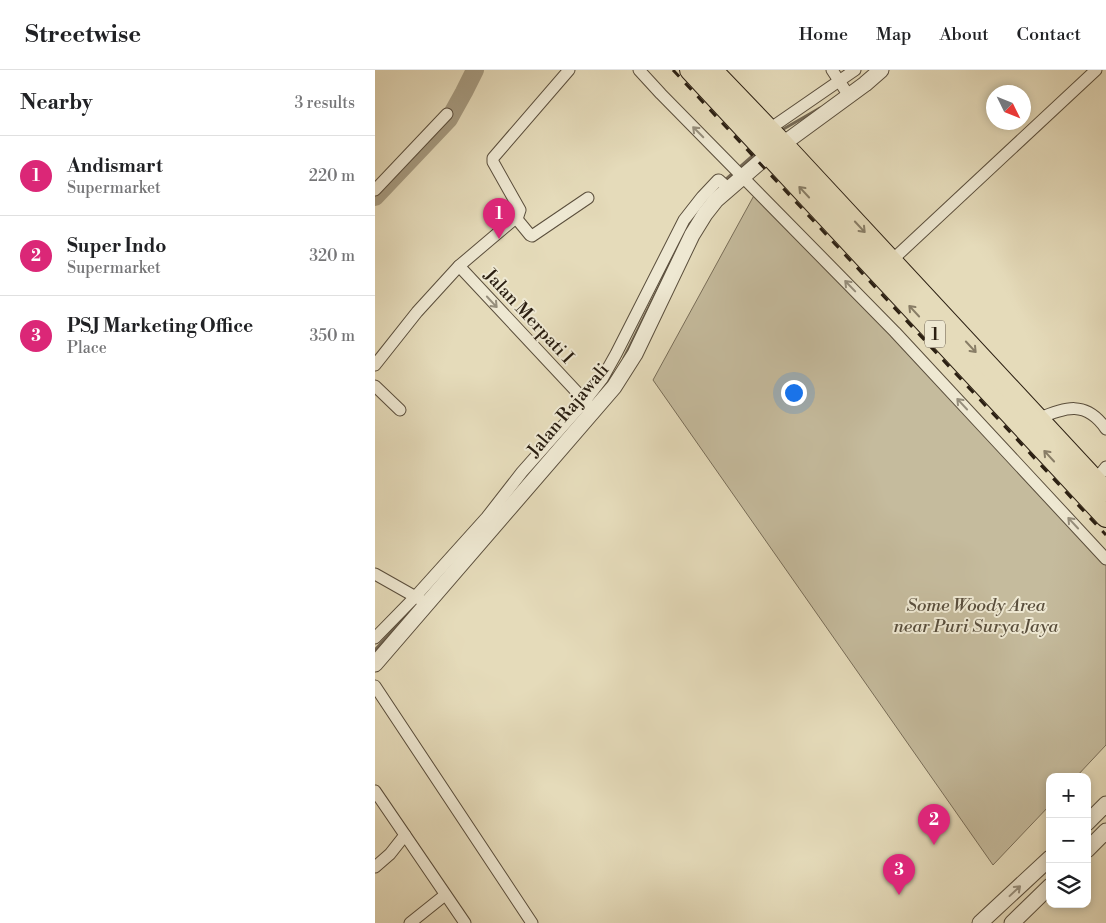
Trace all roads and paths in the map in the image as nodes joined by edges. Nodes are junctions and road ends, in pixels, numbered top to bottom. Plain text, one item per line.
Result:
1 (569, 70) edge
2 (639, 70) edge
3 (691, 70) edge
4 (712, 70) edge
5 (832, 70) edge
6 (855, 70) edge
7 (881, 70) edge
8 (1096, 70) edge
9 (844, 88) junction
10 (447, 114) dead end
11 (770, 142) junction
12 (739, 172) junction
13 (375, 190) edge
14 (588, 198) dead end
15 (517, 218) junction
16 (459, 266) junction
17 (885, 267) junction
18 (375, 365) edge
19 (375, 386) edge
20 (590, 406) junction
21 (400, 410) dead end
22 (1038, 419) junction
23 (1106, 429) edge
24 (1102, 480) edge
25 (1106, 517) edge
26 (1106, 558) edge
27 (375, 574) edge
28 (421, 600) junction
29 (375, 638) edge
30 (375, 664) edge
31 (375, 686) edge
32 (375, 791) edge
33 (1106, 804) edge
34 (1091, 819) edge
35 (1106, 831) edge
36 (405, 835) junction
37 (412, 846) junction
38 (1091, 846) edge
39 (390, 854) junction
40 (1046, 862) edge
41 (375, 867) edge
42 (1046, 890) edge
43 (445, 895) junction
44 (410, 923) edge
45 (465, 923) edge
46 (532, 923) edge
47 (980, 923) edge
48 (1012, 923) edge

1 - 15 street
12 -> 2 street
3 - 11 highway, 1
4 - 11 highway, 1
5 - 9 street
6 - 9 street
7 - 9 street, Jalan Rajawali
8 - 17 street
9 - 11 street, Jalan Rajawali
9 - 11 street
10 - 13 street
11 - 12 street, Jalan Rajawali
11 - 17 highway, 1
12 - 20 street, Jalan Rajawali
26 -> 12 street
14 - 15 street
15 - 16 street
16 - 18 street
16 -> 20 street, Jalan Merpati I
17 -> 22 highway, 1
25 -> 17 highway, 1
19 - 21 street
20 - 28 street, Jalan Rajawali
22 - 23 street
22 - 24 highway, 1
27 - 28 street
28 - 29 street
28 - 30 street, Jalan Rajawali
31 - 46 street
32 - 36 street
33 - 34 street
35 - 38 street
36 - 37 street
36 - 39 street
37 - 39 street
37 - 43 street
39 - 41 street
47 -> 40 street
42 - 48 street
43 - 44 street
43 - 45 street

